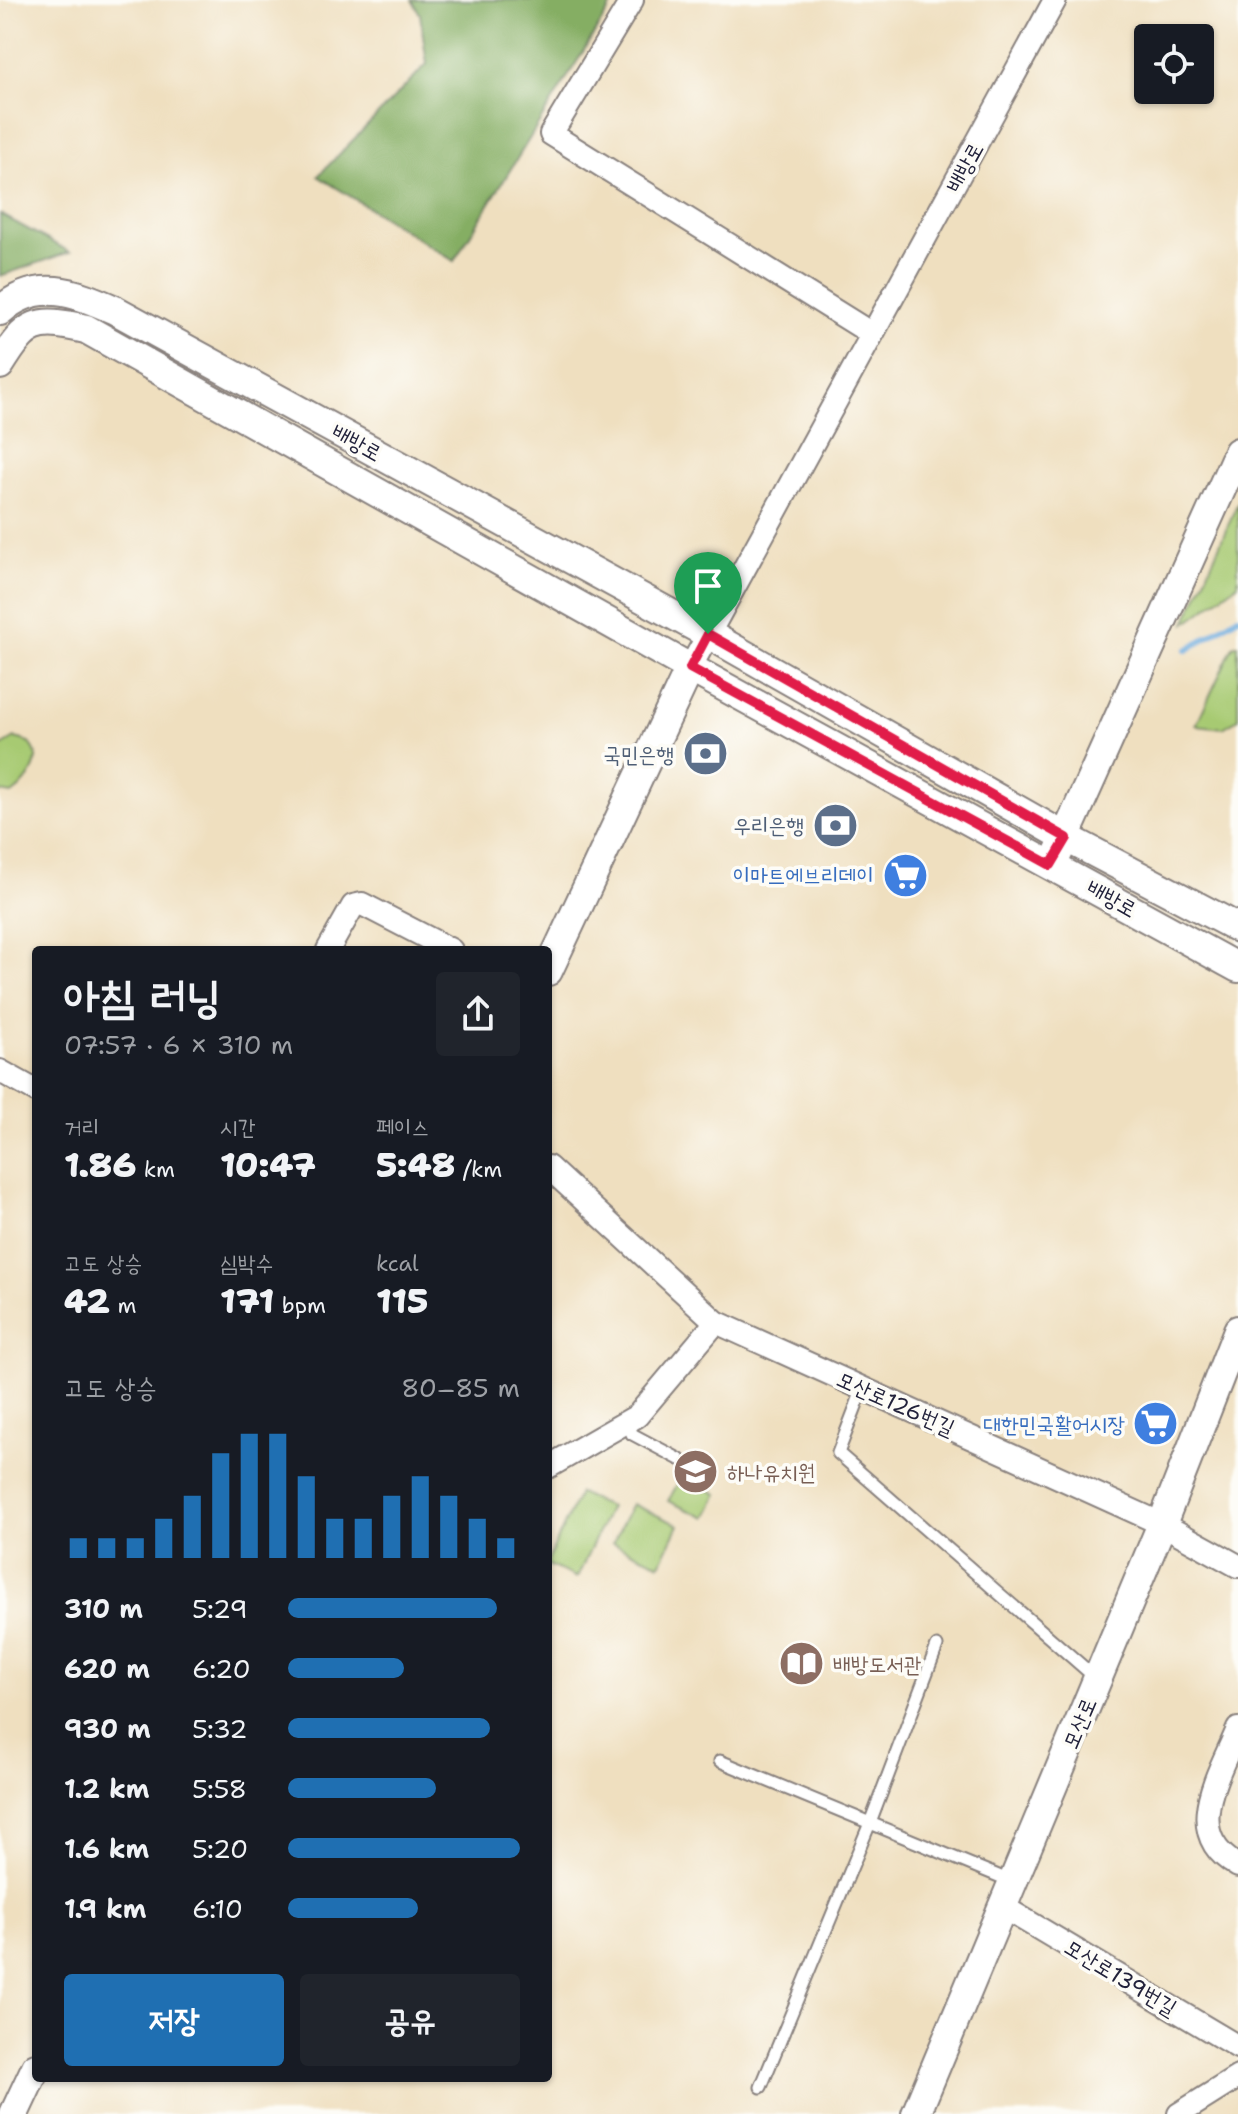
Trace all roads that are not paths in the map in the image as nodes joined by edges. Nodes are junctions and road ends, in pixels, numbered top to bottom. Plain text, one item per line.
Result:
1 (632, 0) edge
2 (1055, 0) edge
3 (0, 311) edge
4 (872, 334) junction
5 (0, 365) edge
6 (1238, 452) edge
7 (708, 634) junction
8 (690, 668) junction
9 (1067, 838) junction
10 (1051, 865) junction
11 (1238, 928) edge
12 (330, 946) edge
13 (443, 946) edge
14 (552, 962) edge
15 (1238, 968) edge
16 (0, 1071) edge
17 (32, 1089) edge
18 (552, 1171) edge
19 (716, 1322) junction
20 (1238, 1330) edge
21 (863, 1388) junction
22 (629, 1423) junction
23 (679, 1459) dead end
24 (552, 1465) edge
25 (1162, 1524) junction
26 (1238, 1566) edge
27 (937, 1646) dead end
28 (1097, 1679) junction
29 (1238, 1729) edge
30 (720, 1761) dead end
31 (870, 1823) junction
32 (1238, 1866) edge
33 (1008, 1894) junction
34 (1238, 2047) edge
35 (32, 2076) edge
36 (1238, 2077) edge
37 (761, 2087) dead end
38 (14, 2114) edge
39 (916, 2114) edge
40 (1179, 2114) edge

1 - 4 street
2 - 4 street, 배방로
3 - 7 street, 배방로
4 - 7 street, 배방로
5 - 8 street, 배방로
6 - 9 street
7 - 8 street, 배방로
7 - 9 street, 배방로
8 - 10 street, 배방로
8 - 14 street, 배방로
9 - 10 street
9 - 11 street, 배방로
10 - 15 street, 배방로
12 - 13 street
16 - 17 street
18 - 19 street, 모산로126번길
19 - 21 street, 모산로126번길
19 - 22 street
20 - 25 street, 모산로
21 - 25 street, 모산로126번길
21 - 28 lane
22 - 23 lane
22 - 24 street
25 - 26 street, 모산로126번길
25 - 28 street, 모산로
27 - 31 lane
28 - 33 street, 모산로
29 - 32 street
30 - 31 lane
31 - 33 lane
31 - 37 lane
33 - 34 street, 모산로139번길
33 - 39 street, 모산로
35 - 38 street
36 - 40 street

